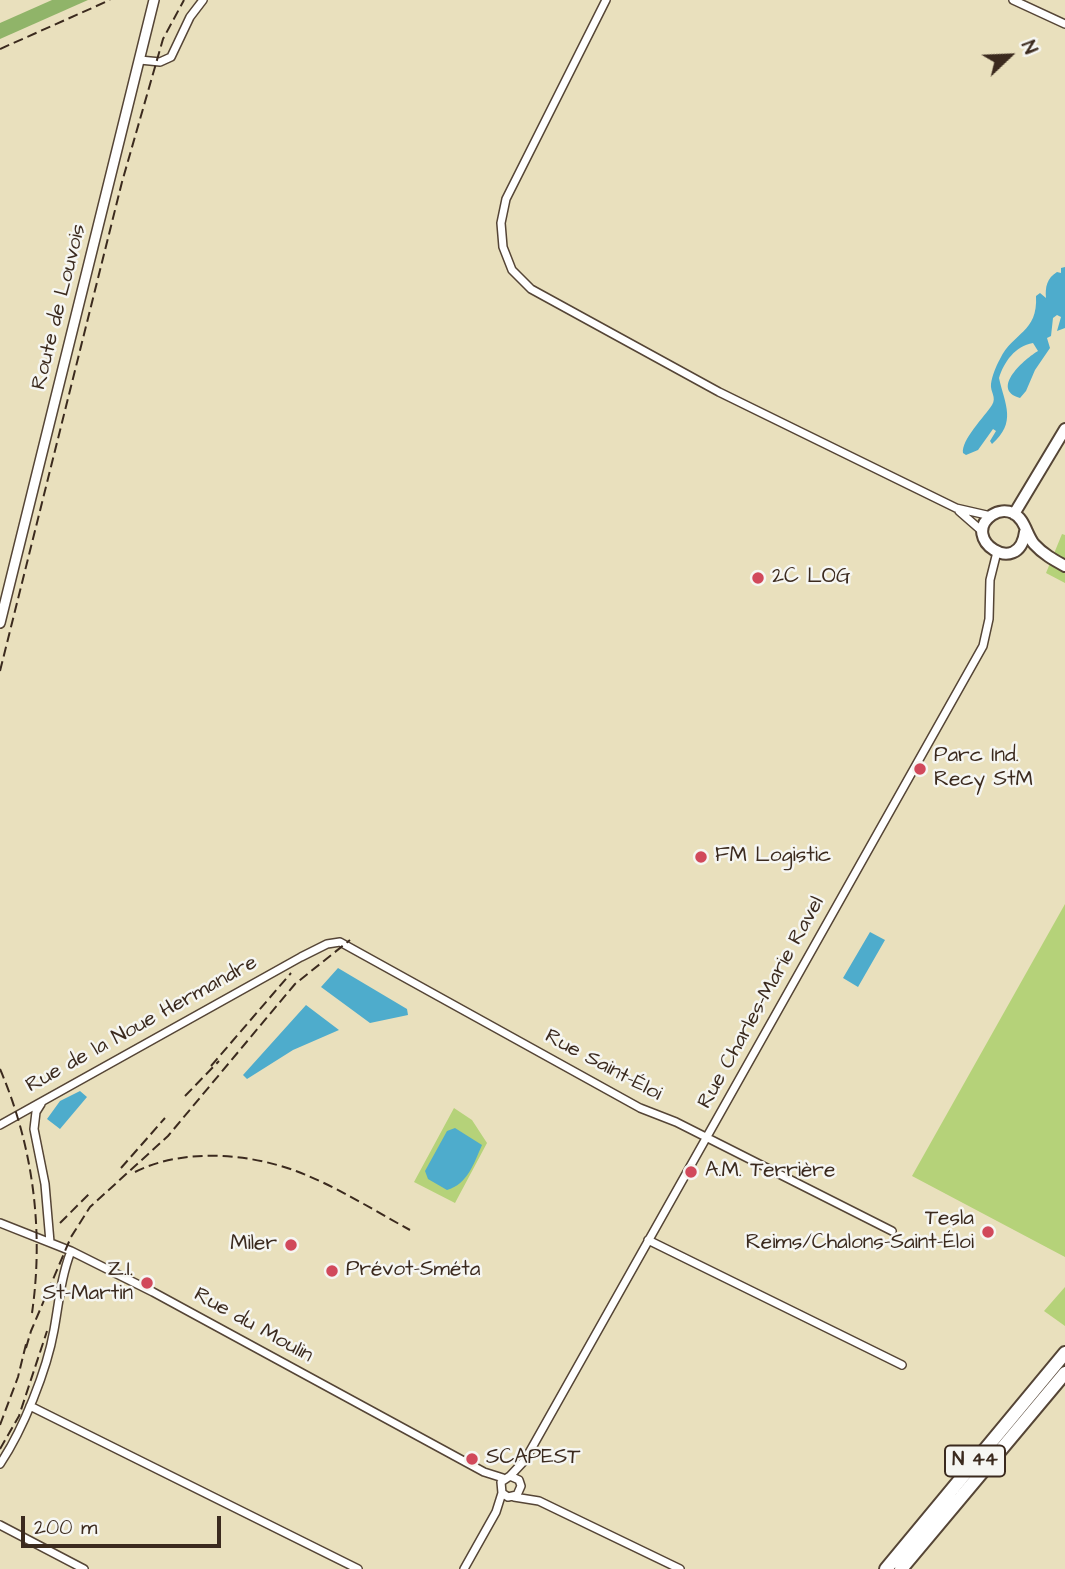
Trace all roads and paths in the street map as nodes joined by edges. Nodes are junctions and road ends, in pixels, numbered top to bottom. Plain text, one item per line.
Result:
1 (154, 0) edge
2 (202, 0) edge
3 (607, 0) edge
4 (1013, 0) edge
5 (1065, 24) edge
6 (139, 60) junction
7 (1065, 429) edge
8 (956, 508) junction
9 (1014, 514) junction
10 (991, 516) junction
11 (1025, 531) junction
12 (983, 532) junction
13 (1017, 549) junction
14 (997, 552) junction
15 (1046, 556) junction
16 (1065, 566) edge
17 (0, 622) edge
18 (301, 957) joint
19 (47, 1099) junction
20 (0, 1125) edge
21 (706, 1138) junction
22 (0, 1223) edge
23 (892, 1231) dead end
24 (648, 1240) junction
25 (50, 1242) junction
26 (71, 1251) junction
27 (1065, 1353) edge
28 (902, 1365) dead end
29 (1065, 1373) edge
30 (30, 1406) junction
31 (525, 1461) junction
32 (0, 1464) edge
33 (484, 1472) junction
34 (507, 1477) junction
35 (520, 1481) junction
36 (501, 1491) junction
37 (513, 1497) junction
38 (539, 1500) junction
39 (496, 1512) junction
40 (0, 1525) edge
41 (901, 1568) edge
42 (84, 1569) edge
43 (358, 1569) edge
44 (464, 1569) edge
45 (680, 1569) edge
46 (886, 1569) edge

1 - 6 street, Route de Louvois
2 - 6 street
3 - 8 street
4 - 5 street
6 - 17 street, Route de Louvois
7 - 9 main road
8 - 10 street
8 - 12 street
9 - 10 main road
9 - 11 main road
10 - 12 main road
11 - 13 main road
11 - 15 main road
12 - 14 main road
13 - 14 main road
13 - 15 main road
14 - 21 street, Rue Charles-Marie Ravel
15 - 16 main road
18 - 19 street, Rue de la Noue Hermandre
18 - 21 street, Rue Saint-Éloi
19 - 20 street, Rue de la Noue Hermandre
19 - 25 street
21 - 23 street, Rue Saint-Éloi
21 - 24 street, Rue Charles-Marie Ravel
22 - 25 street, Rue du Moulin
24 - 28 street
24 - 31 street, Rue Charles-Marie Ravel
25 - 26 street, Rue du Moulin
26 - 30 street
26 - 33 street, Rue du Moulin
27 - 46 main road, N 44
29 - 41 main road, N 44
30 - 32 street
30 - 43 street
31 - 34 street, Rue Charles-Marie Ravel
31 - 35 street, Rue Charles-Marie Ravel
33 - 34 street, Rue du Moulin
33 - 36 street, Rue du Moulin
34 - 35 street, Rue du Moulin
34 - 36 street
35 - 37 street, Rue Charles-Marie Ravel
35 - 38 street
36 - 37 street
36 - 39 street
37 - 38 street
37 - 39 street
38 - 45 street
39 - 44 street
40 - 42 street

